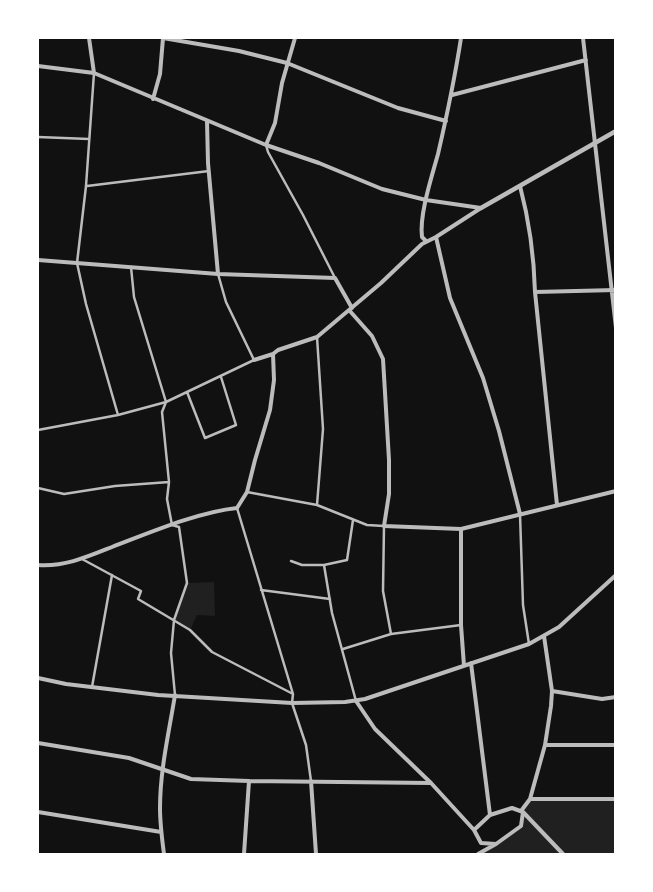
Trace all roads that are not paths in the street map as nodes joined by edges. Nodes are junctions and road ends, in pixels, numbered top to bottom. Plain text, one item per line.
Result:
1 (89, 38) edge
2 (163, 38) edge
3 (294, 38) edge
4 (461, 38) edge
5 (582, 38) edge
6 (586, 60) junction
7 (287, 63) junction
8 (38, 66) edge
9 (94, 73) junction
10 (452, 95) junction
11 (153, 99) junction
12 (207, 121) junction
13 (446, 121) junction
14 (616, 131) edge
15 (38, 137) edge
16 (89, 139) junction
17 (595, 143) junction
18 (266, 145) junction
19 (209, 171) junction
20 (86, 186) junction
21 (520, 186) junction
22 (426, 200) junction
23 (482, 208) junction
24 (436, 238) junction
25 (426, 241) junction
26 (38, 260) edge
27 (77, 264) junction
28 (131, 268) junction
29 (218, 274) junction
30 (335, 278) junction
31 (613, 290) edge
32 (535, 292) junction
33 (351, 309) junction
34 (616, 328) edge
35 (317, 337) junction
36 (273, 354) junction
37 (254, 360) junction
38 (221, 377) junction
39 (187, 392) junction
40 (166, 402) junction
41 (118, 415) junction
42 (38, 430) edge
43 (169, 482) junction
44 (38, 488) edge
45 (616, 491) edge
46 (247, 492) junction
47 (557, 505) junction
48 (317, 506) junction
49 (237, 508) junction
50 (520, 514) junction
51 (353, 520) junction
52 (172, 525) junction
53 (384, 526) junction
54 (461, 529) junction
55 (82, 559) junction
56 (291, 562) dead end
57 (38, 565) edge
58 (324, 565) junction
59 (112, 575) junction
60 (616, 575) edge
61 (261, 590) junction
62 (330, 599) junction
63 (174, 620) junction
64 (461, 625) junction
65 (392, 634) junction
66 (544, 636) junction
67 (530, 644) junction
68 (342, 649) junction
69 (471, 664) junction
70 (464, 666) junction
71 (38, 678) edge
72 (92, 687) junction
73 (552, 691) junction
74 (293, 694) junction
75 (176, 696) junction
76 (616, 697) edge
77 (356, 700) junction
78 (292, 703) junction
79 (38, 743) edge
80 (545, 745) junction
81 (616, 745) edge
82 (163, 770) junction
83 (249, 781) junction
84 (310, 781) junction
85 (431, 783) junction
86 (530, 798) junction
87 (616, 798) edge
88 (38, 812) edge
89 (522, 812) junction
90 (490, 815) junction
91 (474, 830) junction
92 (161, 832) junction
93 (496, 844) junction
94 (164, 854) edge
95 (244, 854) edge
96 (316, 854) edge
97 (478, 854) edge
98 (563, 854) edge

1 - 9 street
2 - 7 street
2 - 11 street
3 - 7 street
4 - 10 street
5 - 6 street
6 - 10 street
6 - 17 street
7 - 13 street
7 - 18 street
8 - 9 street
9 - 11 street
9 - 16 street
10 - 13 street
11 - 12 street
12 - 18 street
12 - 19 street
13 - 22 street
14 - 17 street
15 - 16 street
16 - 20 street
17 - 21 street
17 - 31 street
18 - 22 street
18 - 30 street
19 - 20 street
19 - 29 street
20 - 27 street
21 - 23 street
21 - 32 street
22 - 23 street
22 - 25 street
23 - 24 street
24 - 25 street
24 - 50 street
25 - 33 street
26 - 27 street
27 - 28 street
27 - 41 street
28 - 29 street
28 - 40 street
29 - 30 street
29 - 37 street
30 - 33 street
31 - 32 street
31 - 34 street
32 - 47 street
33 - 35 street
33 - 53 street
35 - 36 street
35 - 48 street
36 - 37 street
36 - 46 street
37 - 38 street
38 - 39 street
38 - 39 street
39 - 40 street
40 - 41 street
40 - 43 street
41 - 42 street
43 - 44 street
43 - 52 street
45 - 47 street
46 - 48 street
46 - 49 street
47 - 50 street
48 - 51 street
49 - 52 street
49 - 61 street
50 - 54 street
50 - 67 street
51 - 53 street
51 - 58 street
52 - 55 street
52 - 63 street
53 - 54 street
53 - 65 street
54 - 64 street
55 - 57 street
55 - 59 street
56 - 58 street
58 - 62 street
59 - 63 street
59 - 72 street
60 - 66 street
61 - 62 street
61 - 74 street
62 - 68 street
63 - 74 street
63 - 75 street
64 - 65 street
64 - 70 street
65 - 68 street
66 - 67 street
66 - 73 street
67 - 69 street
68 - 77 street
69 - 70 street
69 - 90 street
70 - 77 street
71 - 72 street
72 - 75 street
73 - 76 street
73 - 80 street
74 - 78 street
75 - 78 street
75 - 82 street
77 - 78 street
77 - 85 street
78 - 84 street
79 - 82 street
80 - 81 street
80 - 86 street
82 - 83 street
82 - 92 street
83 - 84 street
83 - 95 street
84 - 85 street
84 - 96 street
85 - 91 street
86 - 87 street
86 - 89 street
88 - 92 street
89 - 90 street
89 - 93 street
89 - 98 street
90 - 91 street
91 - 93 street
92 - 94 street
93 - 97 street

